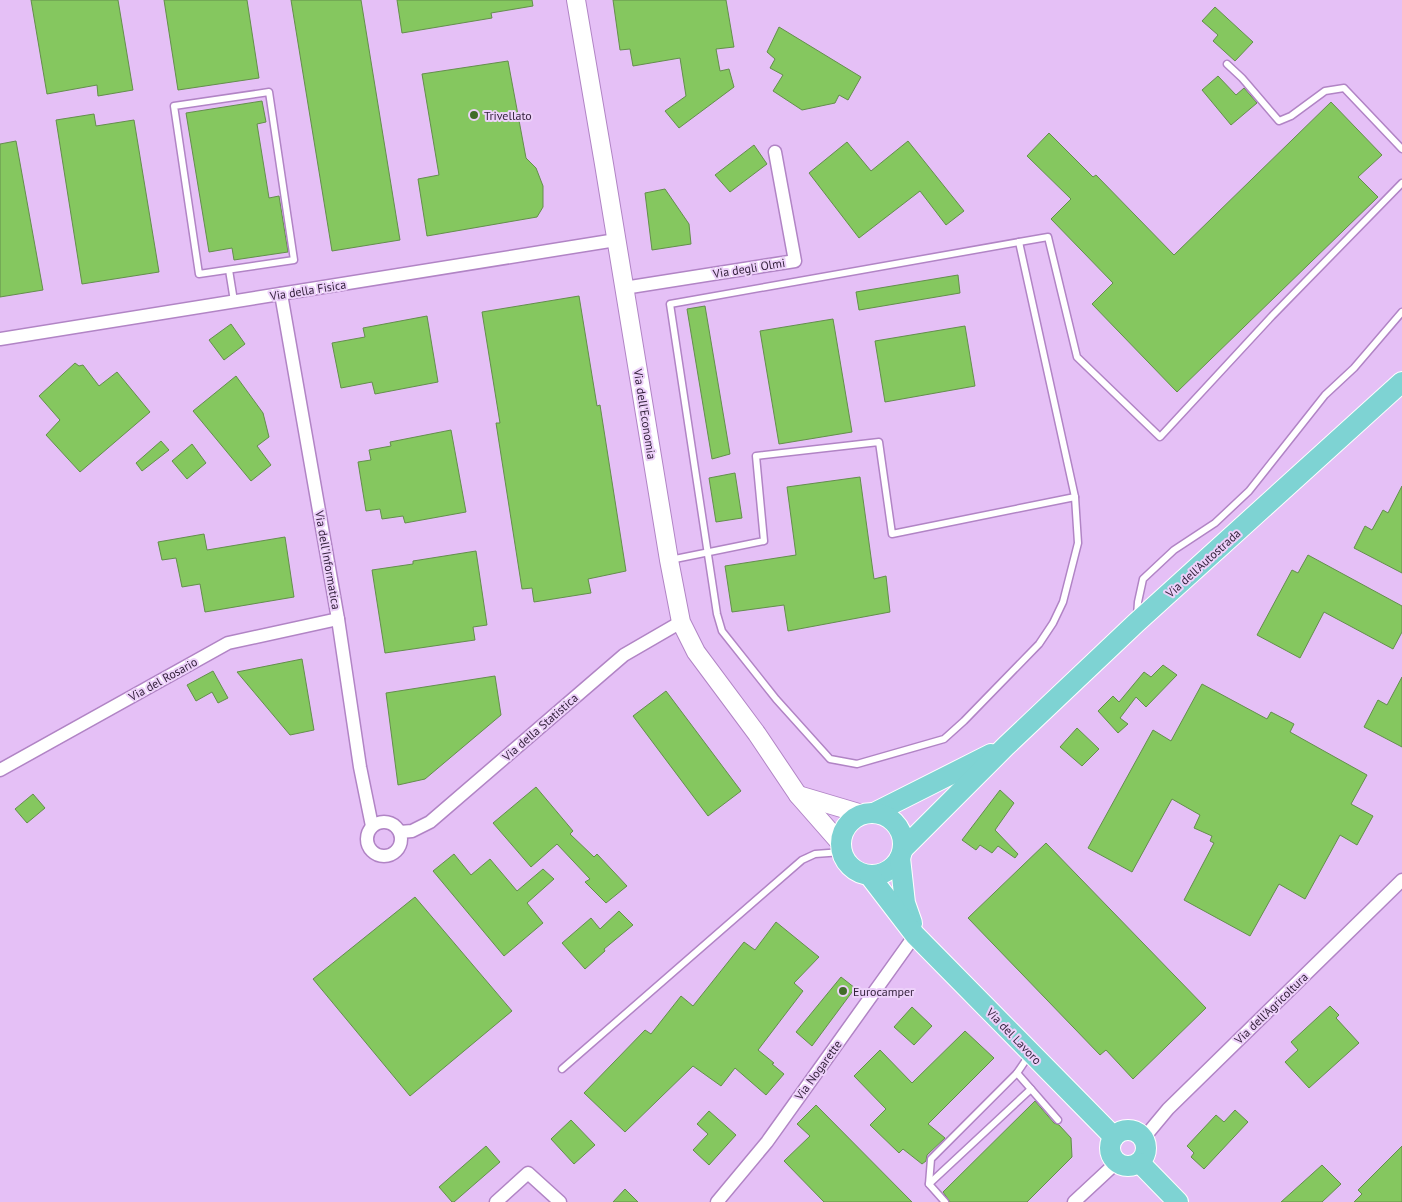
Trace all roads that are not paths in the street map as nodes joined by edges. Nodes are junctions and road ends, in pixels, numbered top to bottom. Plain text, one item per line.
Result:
1 (576, 0) edge
2 (1227, 64) dead end
3 (1402, 149) edge
4 (775, 152) dead end
5 (1402, 183) edge
6 (616, 240) junction
7 (1020, 242) junction
8 (229, 270) junction
9 (624, 288) junction
10 (281, 294) junction
11 (234, 301) junction
12 (1402, 312) edge
13 (0, 339) edge
14 (1402, 382) edge
15 (1075, 497) junction
16 (708, 552) junction
17 (669, 560) junction
18 (338, 619) junction
19 (681, 622) junction
20 (1136, 623) junction
21 (1006, 746) junction
22 (0, 770) edge
23 (798, 795) junction
24 (868, 814) junction
25 (372, 826) junction
26 (400, 832) junction
27 (842, 848) junction
28 (902, 853) junction
29 (869, 875) junction
30 (1402, 880) edge
31 (915, 935) junction
32 (1030, 1053) junction
33 (562, 1069) dead end
34 (1017, 1073) junction
35 (1031, 1089) junction
36 (1058, 1120) dead end
37 (1114, 1137) junction
38 (1143, 1138) junction
39 (1116, 1163) junction
40 (1140, 1163) junction
41 (929, 1184) junction
42 (496, 1202) edge
43 (560, 1202) edge
44 (717, 1202) edge
45 (946, 1202) edge
46 (1074, 1202) edge
47 (1178, 1202) edge

1 - 6 main road, Via dell'Economia
2 - 3 lane
4 - 9 street, Via degli Olmi
5 - 7 lane
6 - 9 main road, Via dell'Economia
6 - 10 street, Via della Fisica
7 - 15 lane
7 - 16 lane
8 - 8 lane
8 - 11 lane
9 - 17 main road, Via dell'Economia
10 - 11 street, Via della Fisica
10 - 18 street, Via dell'Informatica
11 - 13 street, Via della Fisica
12 - 20 lane
14 - 20 main road, Via dell'Autostrada
15 - 16 lane
15 - 16 lane
16 - 17 lane
17 - 19 main road, Via dell'Economia
18 - 22 street, Via del Rosario
18 - 25 street, Via dell'Informatica
19 - 23 main road, Via dell'Economia
19 - 26 street, Via della Statistica
20 - 21 main road, Via dell'Autostrada
21 - 24 main road, Via dell'Autostrada
21 - 28 main road, Via dell'Autostrada
23 - 24 main road
23 - 27 main road, Via dell'Economia
24 - 27 main road, Via dell'Autostrada
24 - 28 main road
25 - 26 street
25 - 26 street
27 - 29 main road
27 - 33 lane
28 - 29 main road, Via dell'Autostrada
28 - 31 main road, Via del Lavoro
29 - 31 main road, Via del Lavoro
30 - 38 street, Via dell'Agricoltura
31 - 32 main road, Via del Lavoro
31 - 44 street, Via Nogarette
32 - 34 lane
32 - 37 main road, Via del Lavoro
34 - 35 lane
34 - 41 lane
35 - 36 lane
35 - 41 lane
37 - 38 main road
37 - 39 main road
38 - 40 main road
39 - 40 main road
39 - 46 street
40 - 47 main road
41 - 45 lane
42 - 43 street

